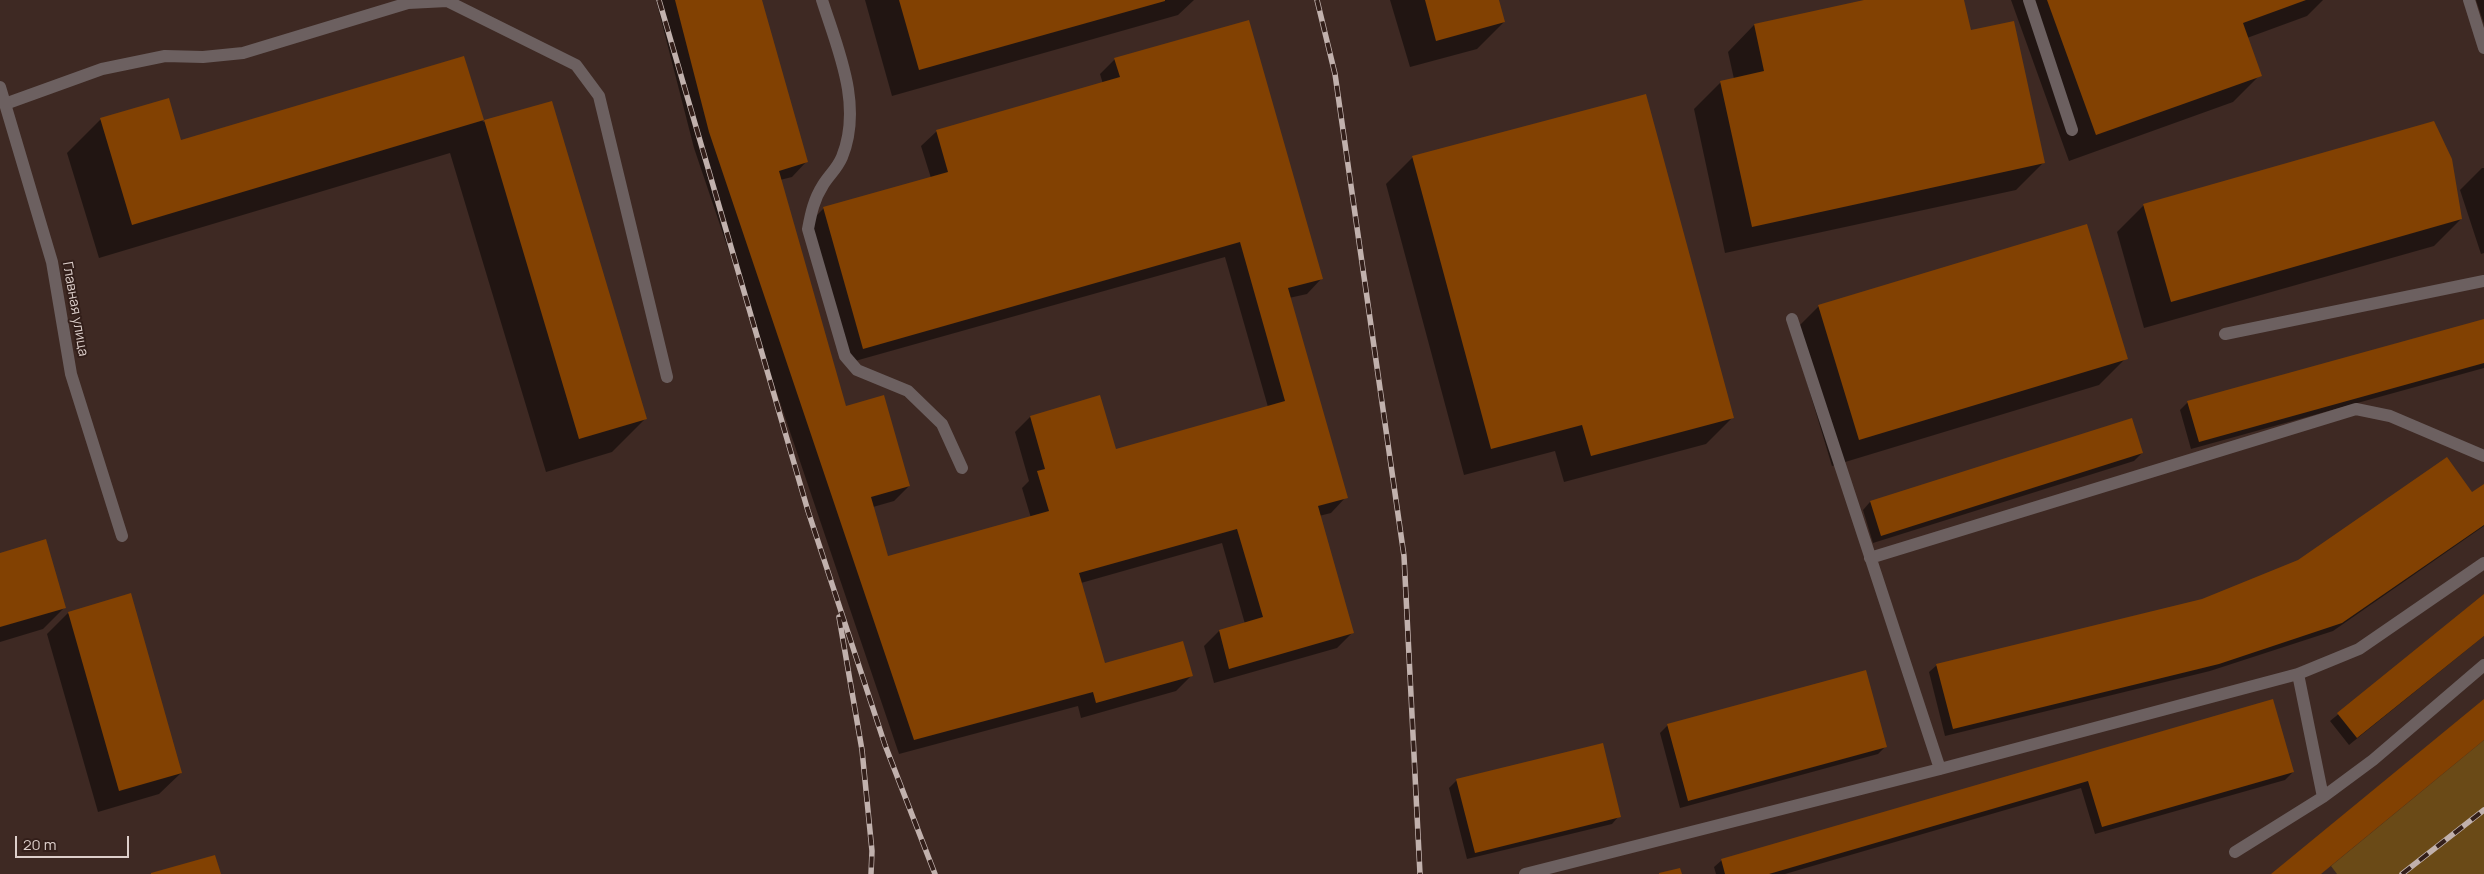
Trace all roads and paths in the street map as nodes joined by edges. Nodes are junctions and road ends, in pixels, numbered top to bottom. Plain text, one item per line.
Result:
1 (822, 0) edge
2 (2029, 0) edge
3 (2468, 0) edge
4 (2484, 48) edge
5 (0, 86) edge
6 (5, 104) junction
7 (2072, 130) dead end
8 (2484, 281) edge
9 (1792, 319) dead end
10 (2225, 334) dead end
11 (667, 377) dead end
12 (2484, 456) edge
13 (962, 468) dead end
14 (122, 536) dead end
15 (1870, 558) junction
16 (2484, 563) edge
17 (2484, 665) edge
18 (2298, 674) junction
19 (1940, 768) junction
20 (2323, 797) junction
21 (2235, 852) dead end
22 (1525, 874) edge

1 - 13 street
2 - 7 street
3 - 4 street
5 - 6 street, Главная улица
6 - 11 street
6 - 14 street, Главная улица
8 - 10 street
9 - 15 street
12 - 15 street
15 - 19 street
16 - 18 street
17 - 20 street
18 - 19 street
18 - 20 street
19 - 22 street
20 - 21 street

